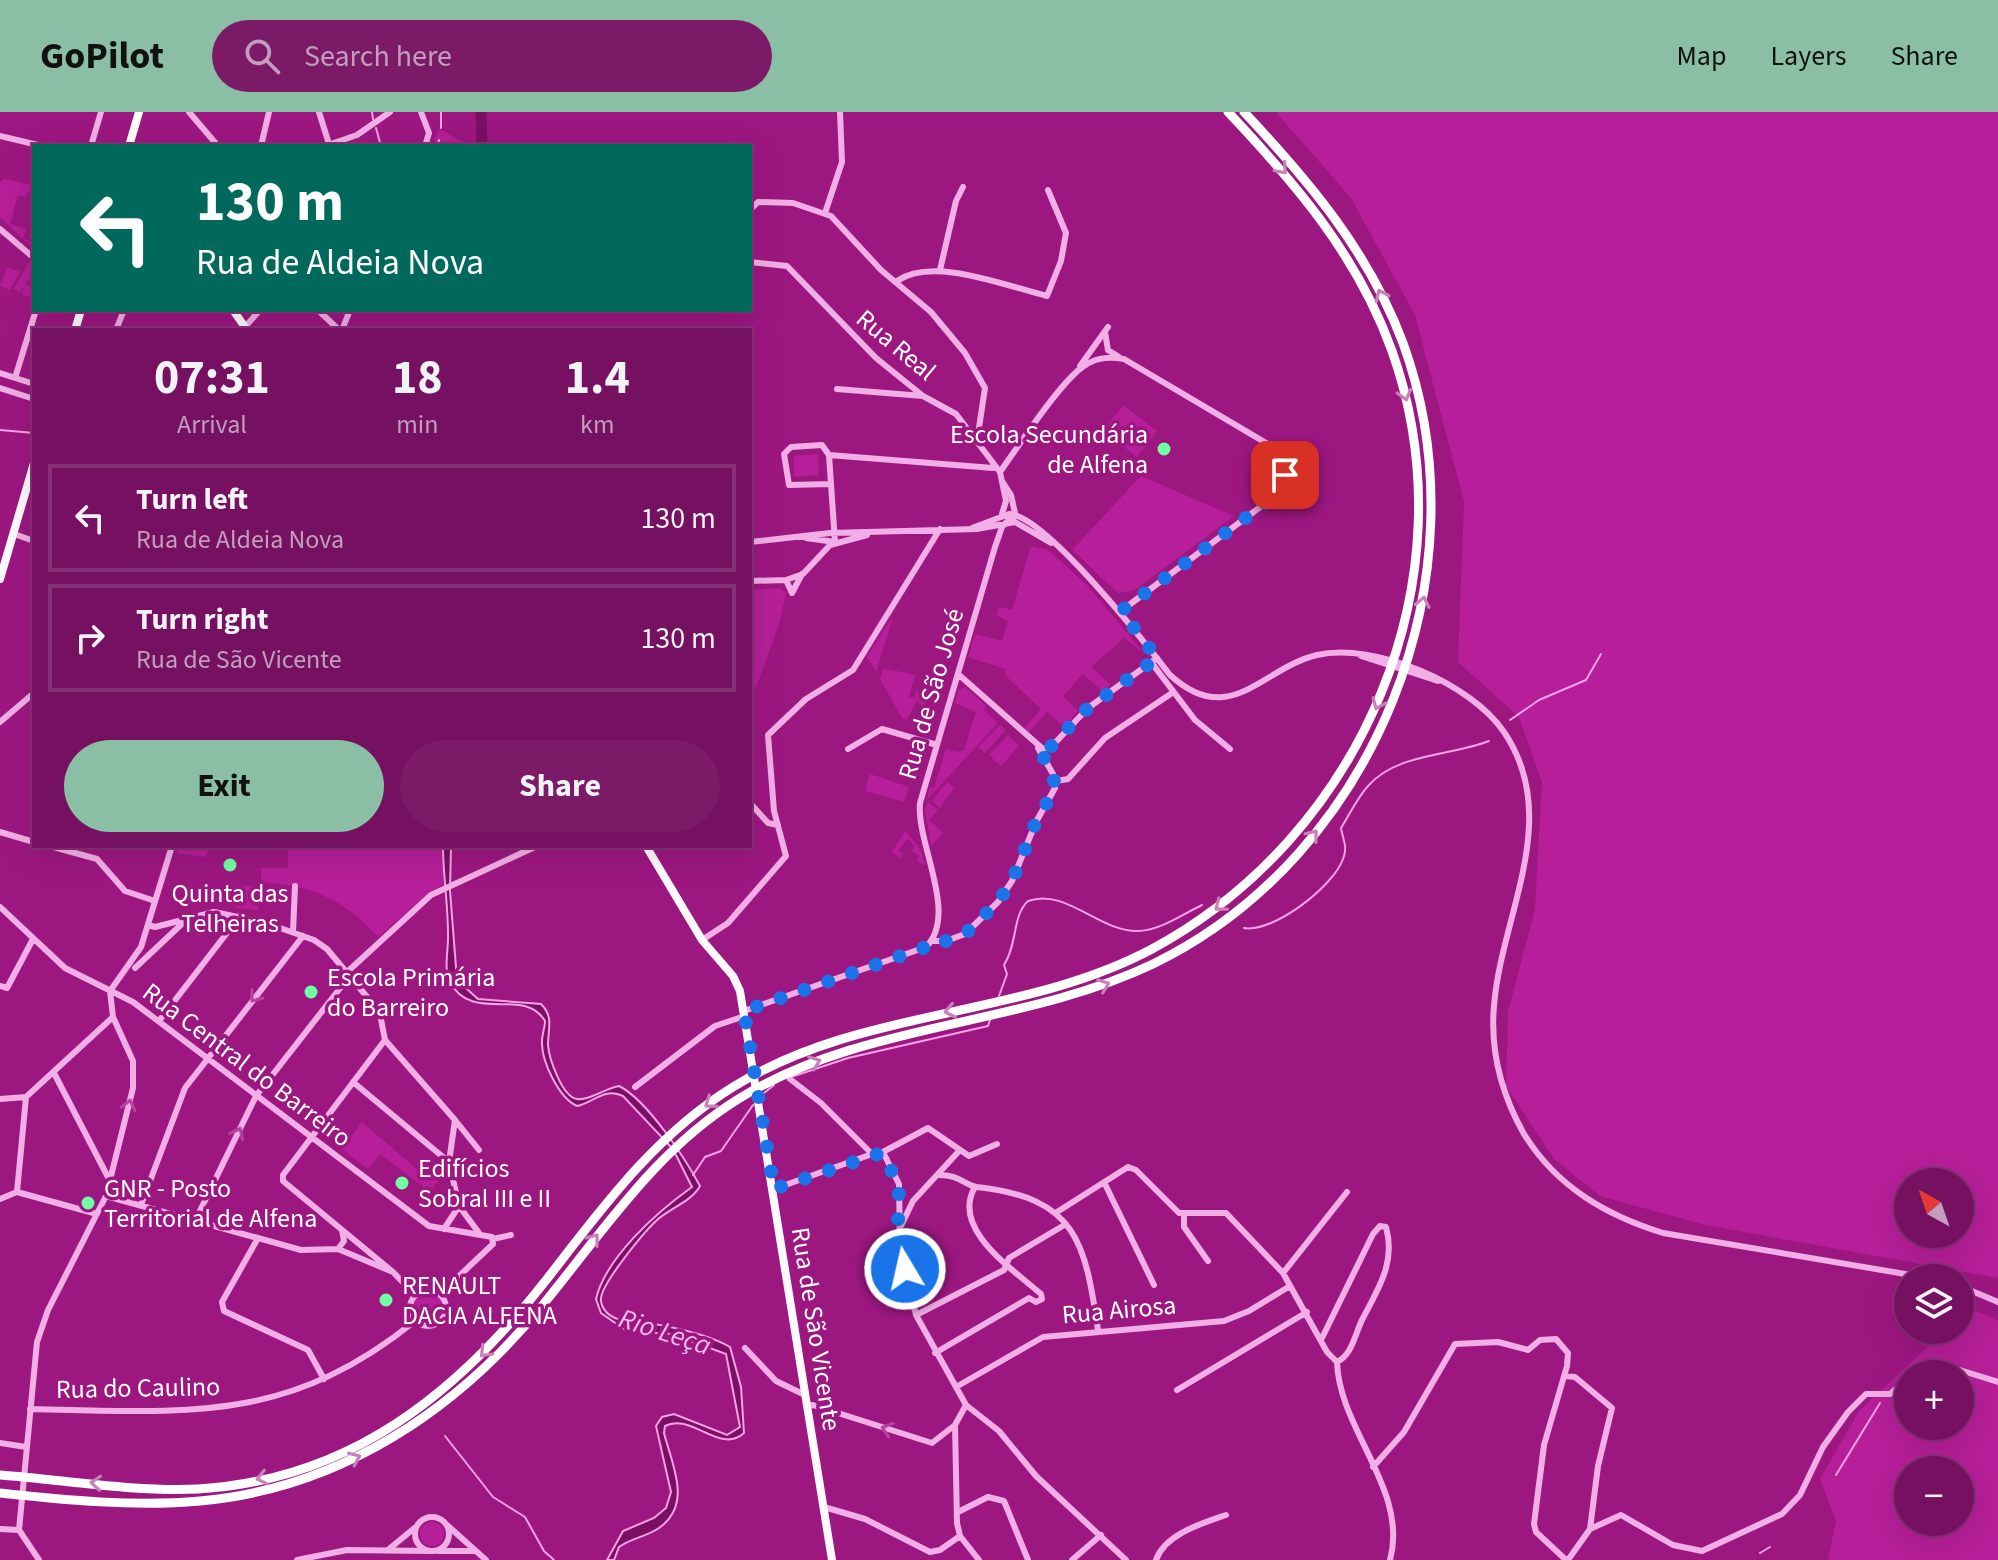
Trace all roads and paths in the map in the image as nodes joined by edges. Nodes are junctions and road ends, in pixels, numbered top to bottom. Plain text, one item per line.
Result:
1 (101, 112) edge
2 (139, 112) edge
3 (189, 112) edge
4 (269, 112) edge
5 (319, 112) edge
6 (390, 112) edge
7 (421, 112) edge
8 (840, 112) edge
9 (1228, 112) edge
10 (1244, 112) edge
11 (0, 136) edge
12 (34, 144) edge
13 (92, 144) edge
14 (130, 144) edge
15 (216, 144) edge
16 (261, 144) edge
17 (327, 144) edge
18 (330, 144) edge
19 (426, 144) edge
20 (963, 187) dead end
21 (1048, 190) dead end
22 (752, 208) edge
23 (825, 213) junction
24 (0, 229) edge
25 (32, 256) edge
26 (752, 262) edge
27 (940, 270) junction
28 (897, 281) junction
29 (35, 312) edge
30 (258, 312) edge
31 (320, 312) edge
32 (246, 328) edge
33 (338, 328) edge
34 (1124, 359) junction
35 (1076, 372) junction
36 (0, 373) edge
37 (15, 378) junction
38 (32, 383) edge
39 (0, 388) edge
40 (837, 389) dead end
41 (923, 396) junction
42 (32, 398) edge
43 (977, 441) junction
44 (829, 455) junction
45 (32, 470) edge
46 (996, 470) junction
47 (1002, 481) junction
48 (831, 484) junction
49 (1006, 501) junction
50 (1014, 504) junction
51 (1013, 514) junction
52 (1020, 523) junction
53 (1029, 523) junction
54 (1006, 524) junction
55 (994, 525) junction
56 (940, 529) junction
57 (874, 532) junction
58 (834, 533) junction
59 (14, 534) junction
60 (813, 536) junction
61 (804, 538) junction
62 (32, 540) edge
63 (820, 541) junction
64 (752, 542) edge
65 (835, 542) junction
66 (1054, 545) junction
67 (819, 556) junction
68 (803, 574) junction
69 (0, 579) edge
70 (786, 580) junction
71 (752, 581) edge
72 (1121, 611) junction
73 (1154, 660) junction
74 (958, 674) junction
75 (1172, 693) junction
76 (32, 695) edge
77 (0, 722) edge
78 (937, 745) junction
79 (1038, 748) junction
80 (848, 749) dead end
81 (1230, 749) dead end
82 (1056, 781) junction
83 (752, 805) edge
84 (778, 825) junction
85 (0, 832) edge
86 (32, 841) edge
87 (57, 848) edge
88 (171, 848) edge
89 (533, 848) edge
90 (647, 848) edge
91 (295, 886) dead end
92 (155, 901) junction
93 (0, 907) edge
94 (240, 916) junction
95 (186, 920) junction
96 (148, 925) junction
97 (293, 932) junction
98 (303, 936) junction
99 (33, 939) junction
100 (702, 940) junction
101 (932, 941) junction
102 (135, 968) dead end
103 (347, 976) junction
104 (3, 987) edge
105 (110, 991) junction
106 (744, 1013) junction
107 (113, 1017) junction
108 (159, 1021) junction
109 (385, 1040) junction
110 (207, 1059) junction
111 (54, 1073) junction
112 (790, 1079) dead end
113 (353, 1082) junction
114 (635, 1087) dead end
115 (256, 1096) junction
116 (26, 1097) junction
117 (0, 1099) edge
118 (455, 1120) junction
119 (310, 1138) junction
120 (997, 1144) dead end
121 (479, 1150) dead end
122 (960, 1150) junction
123 (881, 1153) junction
124 (872, 1154) junction
125 (953, 1157) junction
126 (449, 1162) junction
127 (937, 1175) junction
128 (958, 1176) junction
129 (110, 1181) junction
130 (1104, 1182) junction
131 (975, 1187) junction
132 (774, 1189) junction
133 (17, 1192) junction
134 (1347, 1192) dead end
135 (106, 1196) junction
136 (0, 1199) edge
137 (141, 1205) junction
138 (459, 1206) junction
139 (1057, 1212) junction
140 (97, 1214) junction
141 (1184, 1215) junction
142 (195, 1221) junction
143 (1066, 1224) junction
144 (444, 1229) junction
145 (342, 1230) junction
146 (899, 1230) junction
147 (479, 1233) junction
148 (511, 1235) dead end
149 (258, 1238) junction
150 (493, 1239) junction
151 (338, 1249) junction
152 (1208, 1261) dead end
153 (1007, 1264) junction
154 (393, 1272) junction
155 (1894, 1272) edge
156 (1283, 1273) junction
157 (1154, 1285) dead end
158 (1290, 1286) junction
159 (1974, 1292) edge
160 (440, 1294) junction
161 (415, 1295) junction
162 (1998, 1302) edge
163 (1307, 1312) junction
164 (916, 1315) junction
165 (415, 1321) junction
166 (1098, 1330) junction
167 (1321, 1340) junction
168 (745, 1348) dead end
169 (935, 1353) junction
170 (1337, 1362) junction
171 (1974, 1374) edge
172 (1564, 1376) junction
173 (324, 1379) junction
174 (1998, 1382) edge
175 (956, 1387) junction
176 (1177, 1390) dead end
177 (1894, 1391) edge
178 (805, 1395) junction
179 (966, 1405) junction
180 (807, 1406) junction
181 (30, 1409) junction
182 (955, 1425) junction
183 (0, 1443) edge
184 (26, 1447) junction
185 (1373, 1467) junction
186 (0, 1475) edge
187 (2, 1494) edge
188 (824, 1507) junction
189 (958, 1512) junction
190 (1226, 1515) dead end
191 (421, 1521) junction
192 (446, 1524) junction
193 (0, 1529) edge
194 (1590, 1529) junction
195 (19, 1530) junction
196 (1101, 1535) junction
197 (960, 1536) junction
198 (389, 1549) junction
199 (432, 1551) junction
200 (476, 1551) junction
201 (1689, 1551) junction
202 (39, 1560) edge
203 (297, 1560) edge
204 (486, 1560) edge
205 (832, 1560) edge
206 (979, 1560) edge
207 (1028, 1560) edge
208 (1072, 1560) edge
209 (1126, 1560) edge
210 (1156, 1560) edge
211 (1390, 1560) edge
212 (1567, 1560) edge
213 (1683, 1560) edge

1 - 13 street
2 - 14 main road
3 - 15 street
4 - 16 street
5 - 17 street
6 - 18 street
7 - 19 street
8 - 23 street
9 -> 186 highway
187 -> 10 highway
11 - 12 street
20 - 27 street
21 - 27 street
22 - 23 street
23 - 28 street
24 - 25 street
26 - 41 street, Rua Real
27 - 28 street
28 - 43 street
29 - 37 street
30 - 32 street
31 - 33 street
34 - 35 street
34 - 35 street
34 - 72 street
35 - 46 street
36 - 37 street
37 - 38 street
39 - 42 street
40 - 41 street
41 - 43 street, Rua Real
43 - 46 street, Rua Real
44 - 46 street
44 - 48 street
44 - 48 street
45 - 59 main road
46 - 47 street, Rua Real
47 - 49 street, Rua Real
47 - 50 street, Rua Real
48 - 58 street
49 - 51 street, Rua Real
49 - 55 street, Rua Real
50 - 51 street, Rua Real
50 - 53 street, Rua Real
51 - 52 street, Rua Real
51 - 53 street
51 - 54 street
51 - 55 street
52 - 54 street
52 - 66 street, Rua Real
53 - 66 street
54 - 55 street, Rua de São José
55 - 56 street
55 - 74 street, Rua de São José
56 - 57 street
56 - 84 street
57 - 58 street
57 - 65 street
58 - 60 street
58 - 65 street
59 - 62 street
59 - 69 main road
60 - 61 street
60 - 63 street
61 - 63 street
61 - 64 street
63 - 65 street
63 - 67 street
65 - 67 street
66 - 72 street
67 - 68 street
68 - 70 street
68 - 70 street
70 - 71 street
72 - 73 street
73 - 75 street
73 - 79 street
73 - 155 street
74 - 78 street, Rua de São José
74 - 79 street
75 - 81 street
75 - 82 street
76 - 77 street
78 - 80 street
78 - 101 street, Rua de São José
79 - 82 street
82 - 101 street
83 - 84 street
84 - 100 street
85 - 86 street
87 - 92 street
88 - 92 street
89 - 103 street
90 - 100 main road, Rua de São Vicente
91 - 97 street
92 - 96 street
93 - 99 street, Rua Central do Barreiro
94 - 95 street
94 - 97 street
94 - 108 street
95 - 96 street
95 - 102 street
96 - 105 street
97 - 98 street
98 - 103 street
98 -> 110 street
99 - 104 street
99 - 105 street, Rua Central do Barreiro
100 - 106 main road, Rua de São Vicente
101 - 106 street
103 - 109 street
103 - 115 street
105 - 107 street
105 - 108 street, Rua Central do Barreiro
106 - 114 street
106 - 132 main road, Rua de São Vicente
107 - 111 street
129 -> 107 street
108 - 110 street, Rua Central do Barreiro
109 - 113 street
109 - 118 street
110 - 115 street, Rua Central do Barreiro
110 - 137 street
111 - 116 street
111 - 129 street
112 - 124 street
113 - 119 street
113 - 126 street
115 - 119 street, Rua Central do Barreiro
142 -> 115 street
116 - 117 street
116 - 133 street
118 - 121 street
118 - 126 street
119 - 144 street, Rua Central do Barreiro
119 - 145 street
120 - 122 street
122 - 123 street
122 - 125 street
123 - 124 street
123 - 146 street
124 - 132 street
125 - 127 street
125 - 128 street
126 - 138 street
127 - 128 street
127 - 146 street
128 - 131 street
129 - 135 street
130 - 139 street
130 - 141 street
130 - 157 street
131 - 139 street
131 - 153 street
132 - 178 main road, Rua de São Vicente
133 - 136 street
133 - 140 street
134 - 156 street
135 - 137 street
135 - 140 street
137 - 142 street
138 - 144 street
138 - 147 street
139 - 143 street
140 - 181 street
141 - 152 street
141 - 156 street
142 - 149 street
143 - 153 street
143 - 166 street
144 - 147 street, Rua Central do Barreiro
145 - 151 street
145 - 154 street
146 - 164 street
147 - 150 street
148 - 150 street
149 - 151 street
149 - 173 street
150 - 160 street
151 - 154 street
153 - 164 street
153 - 169 street
154 - 161 street
156 - 158 street
158 - 163 street
158 - 166 street, Rua Airosa
159 - 162 street
160 - 161 street
160 - 165 street
161 - 165 street
163 - 167 street
163 - 176 street
164 - 169 street
165 - 173 street, Rua do Caulino
166 - 175 street, Rua Airosa
167 - 170 street
167 - 170 street
168 - 178 street
169 - 175 street
170 - 185 street
171 - 174 street
172 - 185 street
172 - 194 street
172 - 212 street
173 - 181 street, Rua do Caulino
175 - 179 street
177 - 201 street
178 - 180 main road, Rua de São Vicente
179 - 182 street
179 - 196 street
182 -> 180 street
180 - 188 main road, Rua de São Vicente
181 - 184 street
182 - 189 street
183 - 184 street
184 - 195 street
185 - 211 street
188 - 197 street
188 - 205 main road, Rua de São Vicente
189 - 197 street
189 - 207 street
190 - 210 street
191 - 192 street
191 - 198 street
191 - 199 street
192 - 199 street
192 - 200 street
193 - 195 street
194 - 201 street
194 - 212 street
195 - 202 street
196 - 208 street
196 - 209 street
197 - 206 street
198 - 199 street
198 - 203 street
199 - 200 street
200 - 204 street
201 - 213 street

